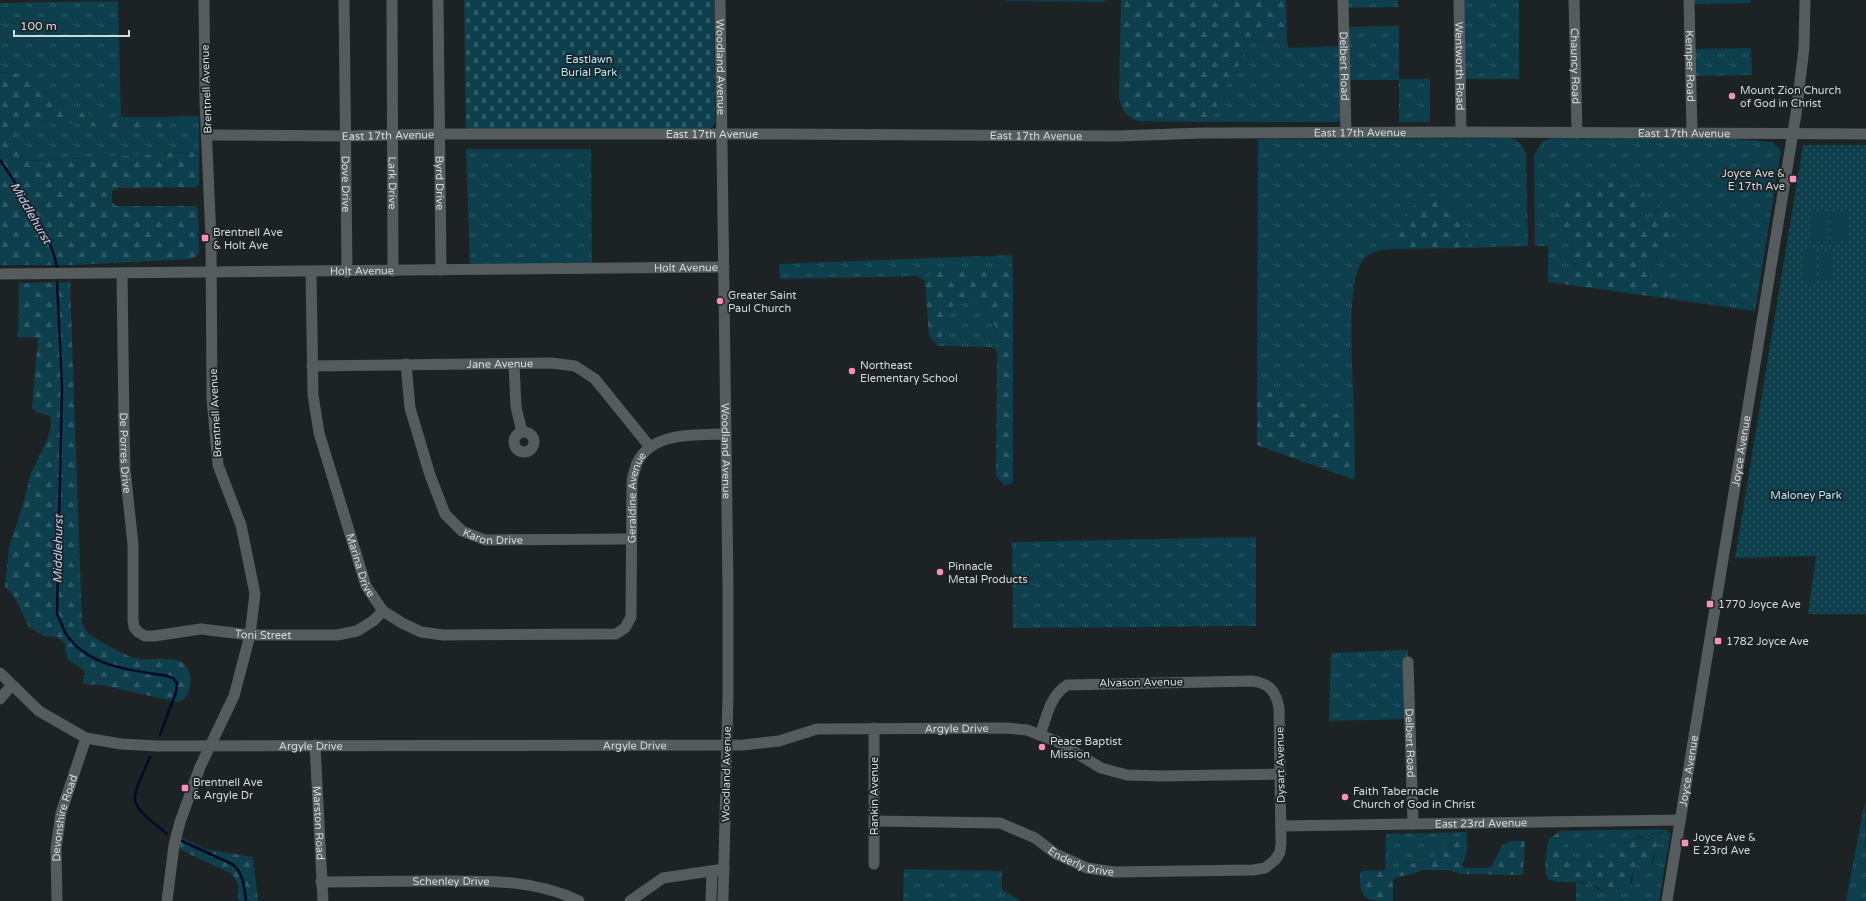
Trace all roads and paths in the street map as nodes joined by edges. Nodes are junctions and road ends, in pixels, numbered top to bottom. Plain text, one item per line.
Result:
1 (204, 0) edge
2 (344, 0) edge
3 (392, 0) edge
4 (438, 0) edge
5 (720, 0) edge
6 (1344, 0) edge
7 (1459, 0) edge
8 (1574, 0) edge
9 (1689, 0) edge
10 (1805, 0) edge
11 (1461, 132) junction
12 (1346, 133) junction
13 (1576, 133) junction
14 (1692, 133) junction
15 (1793, 133) junction
16 (440, 134) junction
17 (1866, 134) edge
18 (207, 135) junction
19 (393, 135) junction
20 (721, 135) junction
21 (345, 136) junction
22 (724, 267) junction
23 (441, 270) junction
24 (393, 271) junction
25 (212, 272) junction
26 (311, 272) junction
27 (347, 272) junction
28 (122, 273) junction
29 (0, 274) edge
30 (406, 364) junction
31 (514, 364) junction
32 (312, 366) junction
33 (522, 432) dead end
34 (726, 434) junction
35 (650, 447) junction
36 (631, 539) junction
37 (383, 611) junction
38 (624, 628) joint
39 (138, 632) joint
40 (250, 635) junction
41 (1408, 662) dead end
42 (0, 673) edge
43 (12, 685) junction
44 (1272, 689) joint
45 (0, 699) edge
46 (874, 728) junction
47 (1040, 735) junction
48 (86, 738) junction
49 (315, 745) junction
50 (727, 745) junction
51 (212, 746) junction
52 (1281, 774) junction
53 (1680, 820) junction
54 (874, 821) junction
55 (1413, 824) junction
56 (1281, 826) junction
57 (1281, 843) joint
58 (874, 864) dead end
59 (724, 869) junction
60 (712, 871) junction
61 (321, 882) junction
62 (56, 901) edge
63 (167, 901) edge
64 (323, 901) edge
65 (579, 901) edge
66 (630, 901) edge
67 (711, 901) edge
68 (723, 901) edge
69 (1667, 901) edge

1 - 18 street, Brentnell Avenue
2 - 21 street, Dove Drive
3 - 19 street, Lark Drive
4 - 16 street, Byrd Drive
5 - 20 street, Woodland Avenue
6 - 12 street, Delbert Road
7 - 11 street, Wentworth Road
8 - 13 street, Chauncy Road
9 - 14 street, Kemper Road
10 - 15 street, Joyce Avenue
11 - 12 street, East 17th Avenue
11 - 13 street, East 17th Avenue
12 - 20 street, East 17th Avenue
13 - 14 street, East 17th Avenue
14 - 15 street, East 17th Avenue
15 - 17 street, East 17th Avenue
15 - 53 street, Joyce Avenue
16 - 19 street, East 17th Avenue
16 - 20 street, East 17th Avenue
16 - 23 street, Byrd Drive
18 - 21 street, East 17th Avenue
18 - 25 street, Brentnell Avenue
19 - 21 street, East 17th Avenue
19 - 24 street, Lark Drive
20 - 22 street, Woodland Avenue
21 - 27 street, Dove Drive
22 - 23 street, Holt Avenue
22 - 34 street, Woodland Avenue
23 - 24 street, Holt Avenue
24 - 27 street, Holt Avenue
25 - 26 street, Holt Avenue
25 - 28 street, Holt Avenue
25 - 40 street, Brentnell Avenue
26 - 27 street, Holt Avenue
26 - 32 street, Marina Drive
28 - 29 street, Holt Avenue
28 - 39 street, De Porres Drive
30 - 31 street, Jane Avenue
30 - 32 street, Jane Avenue
30 - 36 street, Karon Drive
31 - 33 street
31 - 35 street, Jane Avenue
32 - 37 street, Marina Drive
34 - 35 street, Geraldine Avenue
34 - 50 street, Woodland Avenue
35 - 36 street, Geraldine Avenue
36 - 38 street, Geraldine Avenue
37 - 38 street, Marina Drive
37 - 40 street, Toni Street
39 - 40 street, Toni Street
40 - 51 street, Brentnell Avenue
41 - 55 street, Delbert Road
42 - 43 street, Argyle Drive
43 - 45 street
43 - 48 street, Argyle Drive
44 - 47 street, Alvason Avenue
44 - 52 street, Dysart Avenue
46 - 47 street, Argyle Drive
46 - 50 street, Argyle Drive
46 - 54 street, Rankin Avenue
47 - 52 street, Argyle Drive
48 - 51 street, Argyle Drive
48 - 62 street, Devonshire Road
49 - 50 street, Argyle Drive
49 - 51 street, Argyle Drive
49 - 61 street, Marston Road
50 - 59 street, Woodland Avenue
51 - 63 street, Brentnell Avenue
52 - 56 street, Dysart Avenue
53 - 55 street, East 23rd Avenue
53 - 69 street, Joyce Avenue
54 - 57 street, Enderly Drive
54 - 58 street, Rankin Avenue
55 - 56 street, East 23rd Avenue
56 - 57 street, Dysart Avenue
59 - 60 street
59 - 68 street, Woodland Avenue
60 - 66 street
60 - 67 street
61 - 64 street, Marston Road
61 - 65 street, Schenley Drive

